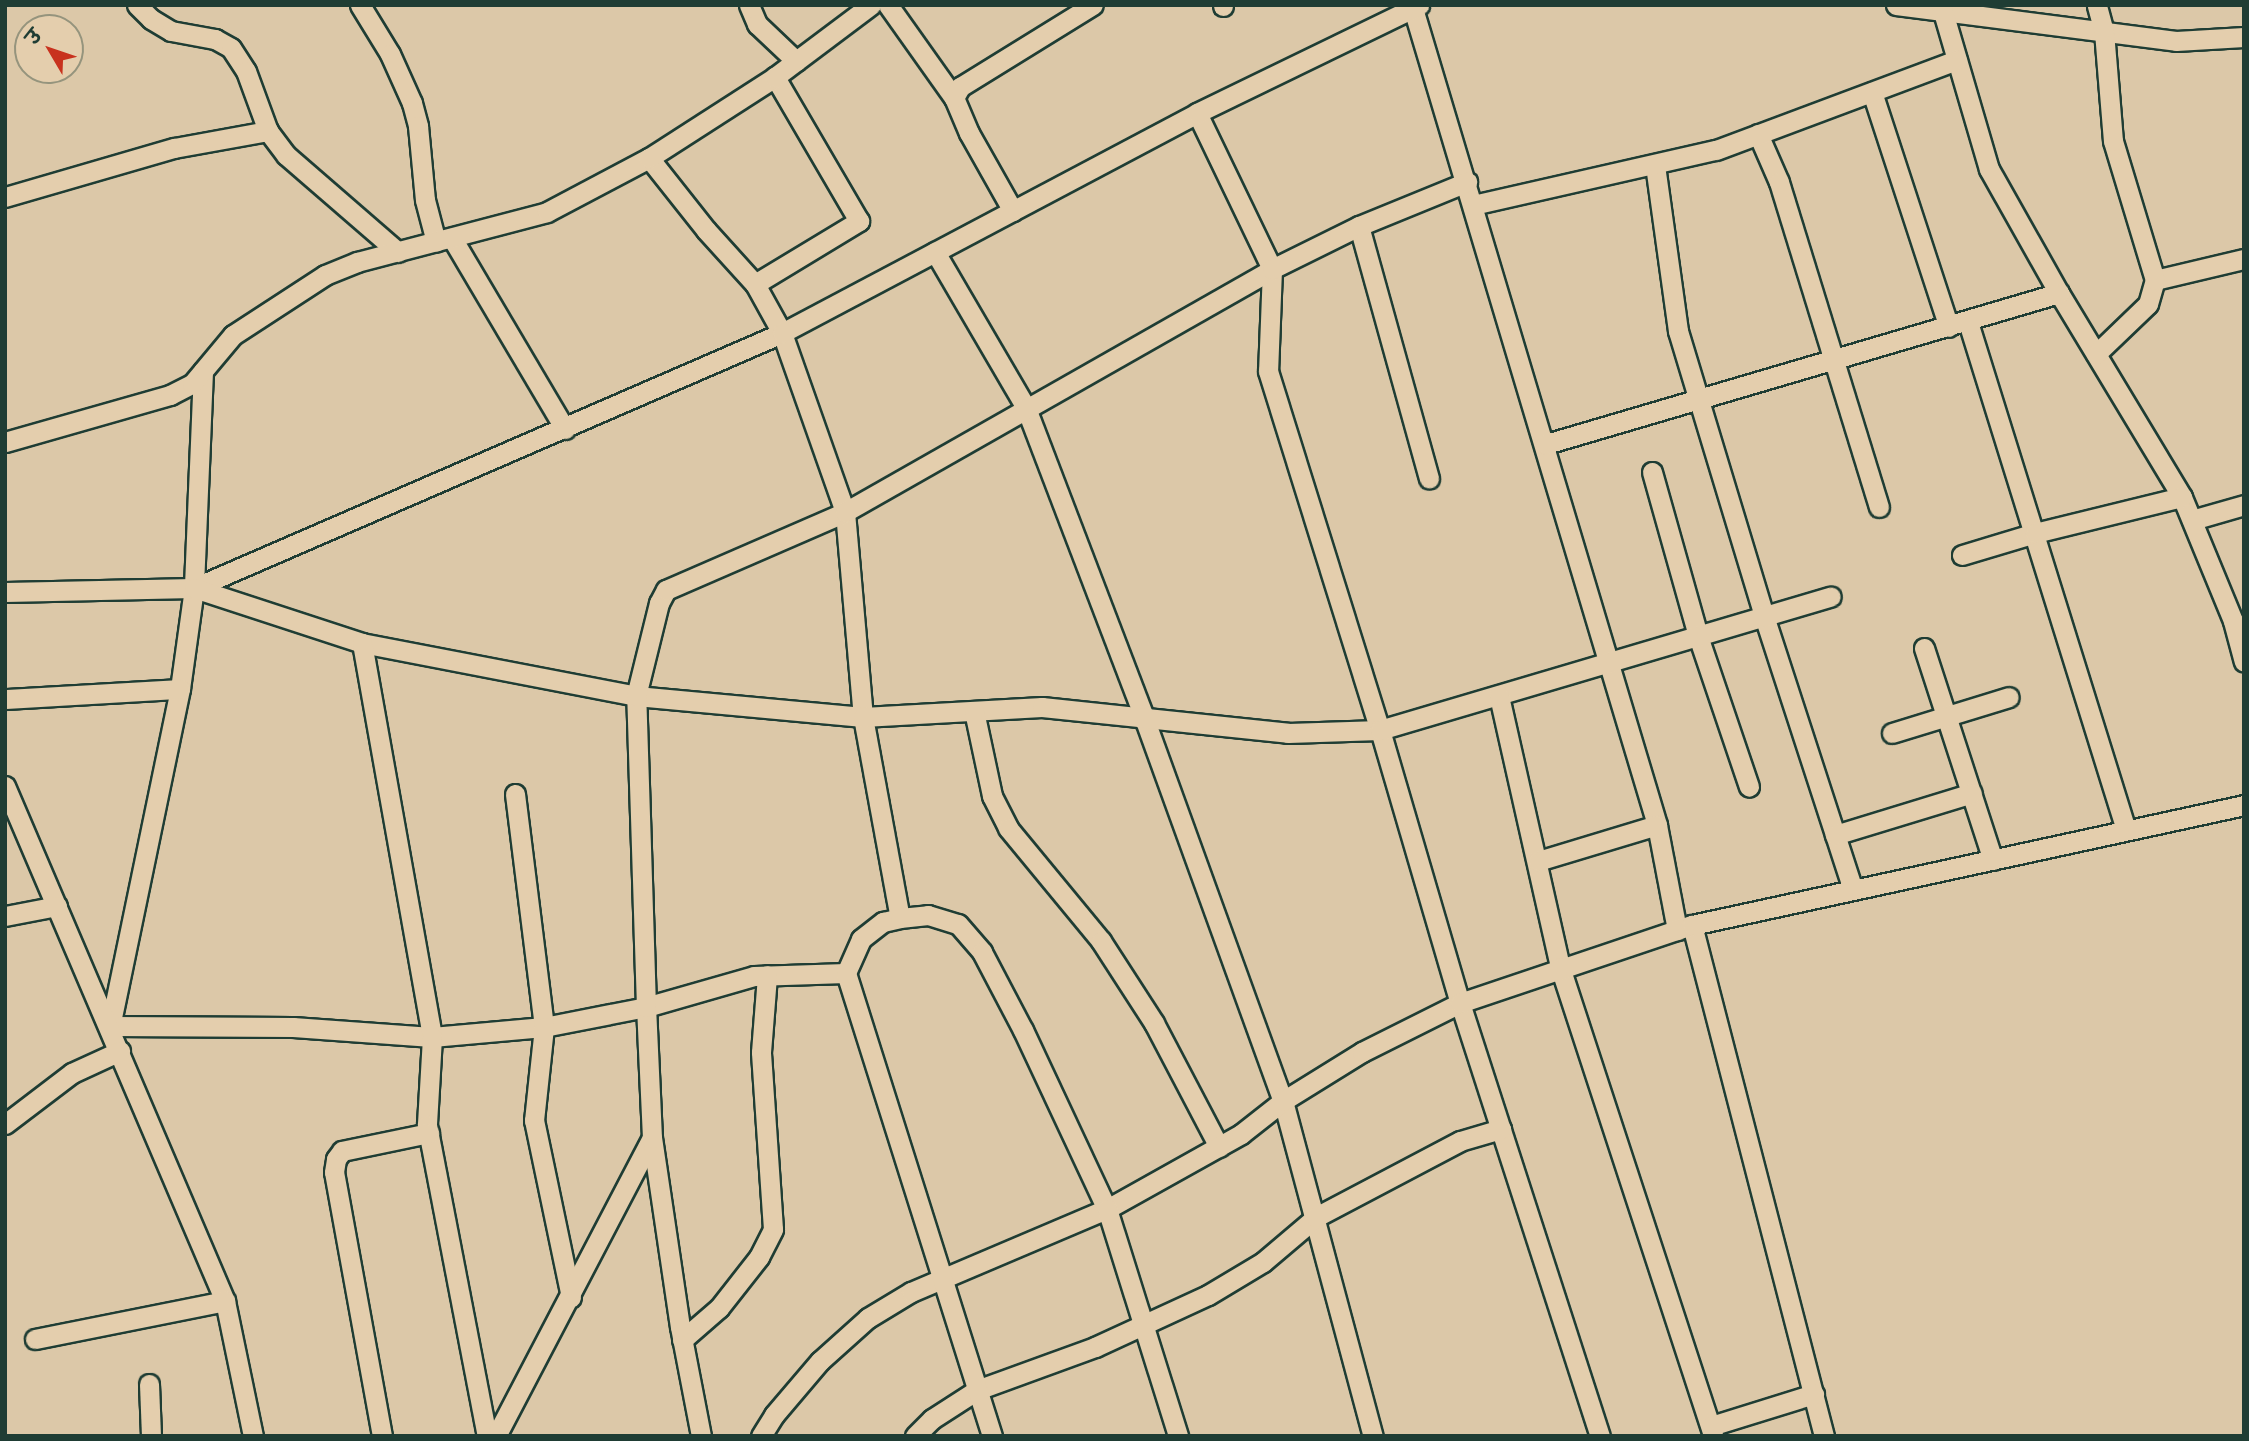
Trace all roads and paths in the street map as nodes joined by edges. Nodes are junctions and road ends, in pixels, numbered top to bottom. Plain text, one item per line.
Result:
1 (137, 5) edge
2 (360, 5) edge
3 (749, 5) edge
4 (888, 5) edge
5 (1093, 5) edge
6 (1896, 5) edge
7 (2096, 5) edge
8 (1415, 6) edge
9 (862, 8) edge
10 (1942, 8) edge
11 (2104, 32) junction
12 (2244, 37) edge
13 (1957, 60) junction
14 (796, 61) junction
15 (775, 77) junction
16 (1872, 92) junction
17 (954, 98) junction
18 (1197, 113) junction
19 (268, 131) junction
20 (1758, 134) junction
21 (649, 158) junction
22 (1655, 165) junction
23 (1466, 182) junction
24 (5, 197) edge
25 (1474, 205) junction
26 (1013, 211) junction
27 (1359, 226) junction
28 (444, 240) junction
29 (398, 252) junction
30 (935, 253) junction
31 (2244, 260) edge
32 (1272, 269) junction
33 (2155, 281) junction
34 (755, 284) junction
35 (2059, 293) junction
36 (1968, 322) junction
37 (1949, 327) junction
38 (782, 332) junction
39 (2096, 354) junction
40 (1833, 361) junction
41 (204, 371) junction
42 (1699, 399) junction
43 (1026, 408) junction
44 (565, 429) junction
45 (5, 442) edge
46 (1546, 444) junction
47 (1651, 472) dead end
48 (1430, 478) dead end
49 (2182, 496) junction
50 (2244, 505) edge
51 (1879, 507) dead end
52 (845, 512) junction
53 (2192, 520) junction
54 (2035, 533) junction
55 (1962, 555) dead end
56 (194, 588) junction
57 (5, 592) edge
58 (1831, 596) dead end
59 (1764, 616) junction
60 (1698, 636) junction
61 (362, 643) junction
62 (1924, 648) dead end
63 (2244, 663) edge
64 (1607, 665) junction
65 (180, 690) junction
66 (635, 696) junction
67 (1499, 696) junction
68 (2009, 697) dead end
69 (5, 699) edge
70 (974, 710) junction
71 (1143, 715) junction
72 (1947, 716) junction
73 (863, 717) junction
74 (1380, 730) junction
75 (1892, 733) dead end
76 (5, 786) edge
77 (1749, 787) dead end
78 (1972, 793) junction
79 (514, 794) dead end
80 (2244, 805) edge
81 (10, 809) edge
82 (1657, 825) junction
83 (2126, 830) junction
84 (1835, 835) junction
85 (1993, 859) junction
86 (1538, 861) junction
87 (1853, 890) junction
88 (57, 906) junction
89 (5, 916) edge
90 (900, 918) junction
91 (1685, 928) junction
92 (1560, 967) junction
93 (846, 973) junction
94 (767, 975) junction
95 (1460, 1003) junction
96 (646, 1007) junction
97 (110, 1027) junction
98 (544, 1027) junction
99 (432, 1037) junction
100 (120, 1051) junction
101 (1283, 1101) junction
102 (5, 1124) edge
103 (1501, 1129) junction
104 (429, 1133) junction
105 (652, 1138) junction
106 (1219, 1147) junction
107 (1107, 1209) junction
108 (1316, 1217) junction
109 (942, 1278) junction
110 (571, 1297) junction
111 (225, 1301) junction
112 (1143, 1325) junction
113 (35, 1339) dead end
114 (682, 1340) junction
115 (149, 1384) dead end
116 (977, 1390) junction
117 (1814, 1394) junction
118 (1712, 1431) edge
119 (151, 1436) edge
120 (253, 1436) edge
121 (382, 1436) edge
122 (487, 1436) edge
123 (496, 1436) edge
124 (701, 1436) edge
125 (761, 1436) edge
126 (915, 1436) edge
127 (992, 1436) edge
128 (1178, 1436) edge
129 (1373, 1436) edge
130 (1600, 1436) edge
131 (1824, 1436) edge

1 - 19 street
2 - 28 street
3 - 14 street
4 - 17 street
5 - 17 street
6 - 10 street
7 - 11 street
8 - 18 street
8 - 23 street
9 - 14 street
10 - 11 street
10 - 13 street
11 - 12 street
11 - 33 street
13 - 16 street
13 - 35 street
14 - 15 street
15 - 21 street
15 - 34 street
16 - 20 street
16 - 37 street
17 - 26 street
18 - 26 street
18 - 32 street
19 - 24 street
19 - 29 street
20 - 22 street
20 - 40 street
21 - 28 street
21 - 34 street
22 - 25 street
22 - 42 street
23 - 25 street
23 - 27 street
25 - 46 street
26 - 30 street
27 - 32 street
27 - 48 street
28 - 29 street
28 - 44 street
29 - 41 street
30 - 38 street
30 - 43 street
31 - 33 street
32 - 43 street
32 - 74 street
33 - 39 street
34 - 38 street
35 - 36 street
35 - 39 street
36 - 37 street
36 - 54 street
37 - 40 street
38 - 44 street
38 - 52 street
39 - 49 street
40 - 42 street
40 - 51 street
41 - 45 street
41 - 56 street
42 - 46 street
42 - 59 street
43 - 52 street
43 - 71 street
44 - 56 street
46 - 64 street
47 - 60 street
49 - 53 street
49 - 54 street
50 - 53 street
52 - 66 street
52 - 73 street
53 - 63 street
54 - 55 street
54 - 83 street
56 - 57 street
56 - 61 street
56 - 65 street
58 - 59 street
59 - 60 street
59 - 84 street
60 - 64 street
60 - 77 street
61 - 66 street
61 - 99 street
62 - 72 street
64 - 67 street
64 - 82 street
65 - 69 street
65 - 97 street
66 - 73 street
66 - 96 street
67 - 74 street
67 - 86 street
68 - 72 street
70 - 71 street
70 - 73 street
70 - 106 street
71 - 74 street
71 - 101 street
72 - 75 street
72 - 78 street
73 - 90 street
74 - 95 street
76 - 81 street
78 - 84 street
78 - 85 street
79 - 98 street
80 - 83 street
81 - 88 street
82 - 86 street
82 - 91 street
83 - 85 street
84 - 87 street
85 - 87 street
86 - 92 street
87 - 91 street
88 - 89 street
88 - 97 street
90 - 93 street
90 - 107 street
91 - 92 street
91 - 117 street
92 - 95 street
92 - 118 street
93 - 94 street
93 - 109 street
94 - 96 street
94 - 114 street
95 - 101 street
95 - 103 street
96 - 98 street
96 - 105 street
97 - 99 street
97 - 100 street
98 - 99 street
98 - 110 street
99 - 104 street
100 - 102 street
100 - 111 street
101 - 106 street
101 - 108 street
103 - 108 street
103 - 130 street
104 - 121 street
104 - 122 street
105 - 110 street
105 - 114 street
106 - 107 street
107 - 109 street
107 - 112 street
108 - 112 street
108 - 129 street
109 - 116 street
109 - 125 street
110 - 123 street
111 - 113 street
111 - 120 street
112 - 116 street
112 - 128 street
114 - 124 street
115 - 119 street
116 - 126 street
116 - 127 street
117 - 118 street
117 - 131 street

